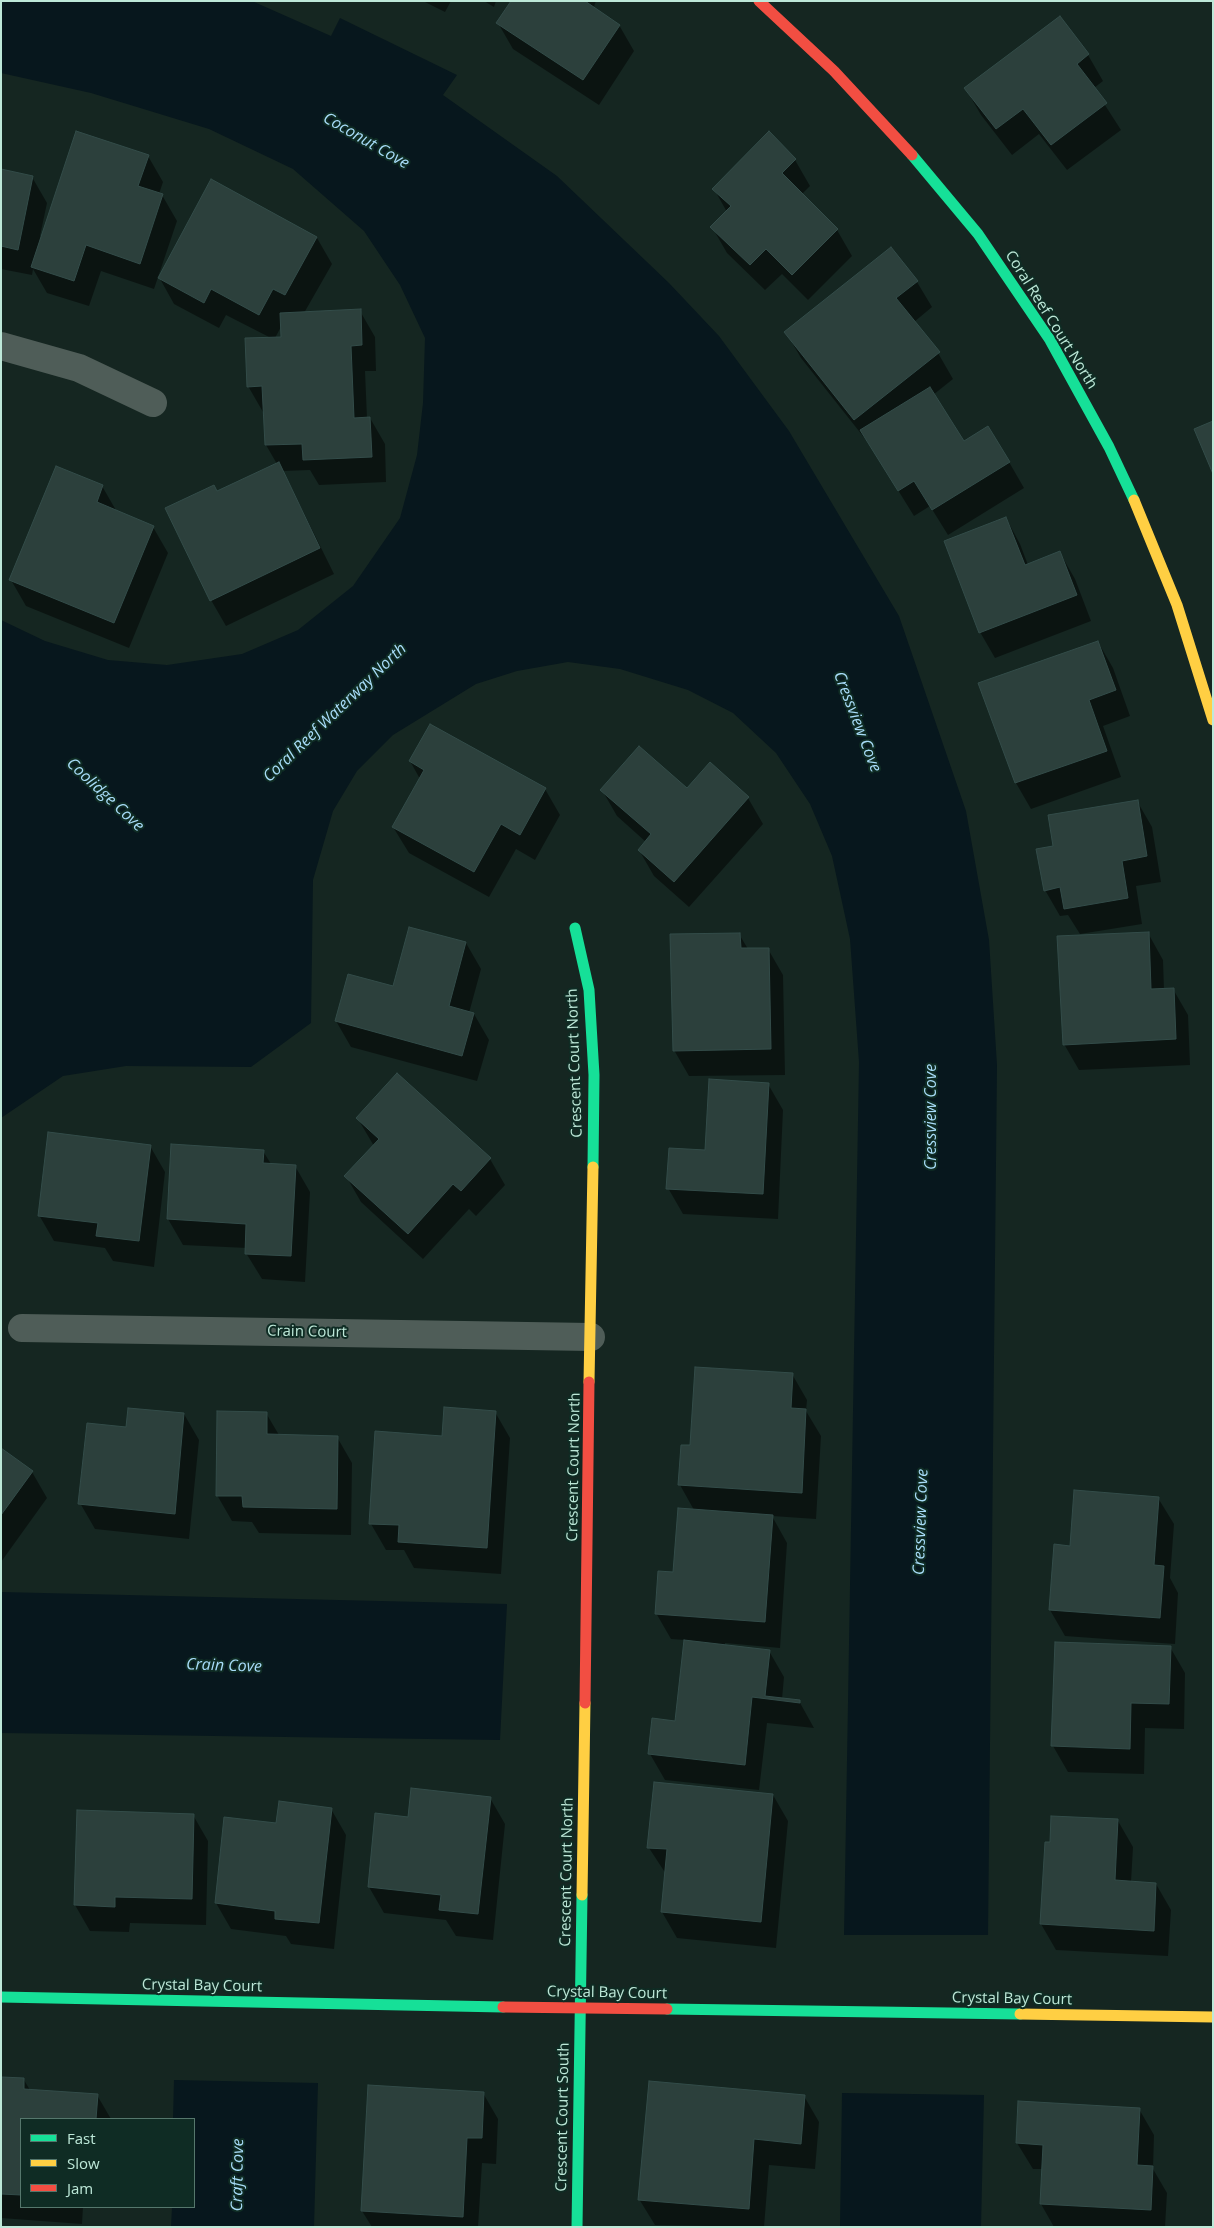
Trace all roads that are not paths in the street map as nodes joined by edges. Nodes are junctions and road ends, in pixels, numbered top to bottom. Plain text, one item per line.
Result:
1 (759, 1) edge
2 (1, 346) edge
3 (153, 403) dead end
4 (1213, 720) edge
5 (575, 928) dead end
6 (22, 1328) dead end
7 (591, 1336) junction
8 (1, 1997) edge
9 (580, 2008) junction
10 (1213, 2017) edge
11 (577, 2227) edge

1 - 4 street, Coral Reef Court North
2 - 3 street
5 - 7 street, Crescent Court North
6 - 7 street, Crain Court
7 - 9 street, Crescent Court North
8 - 9 street, Crystal Bay Court
9 - 10 street, Crystal Bay Court
9 - 11 street, Crescent Court South

